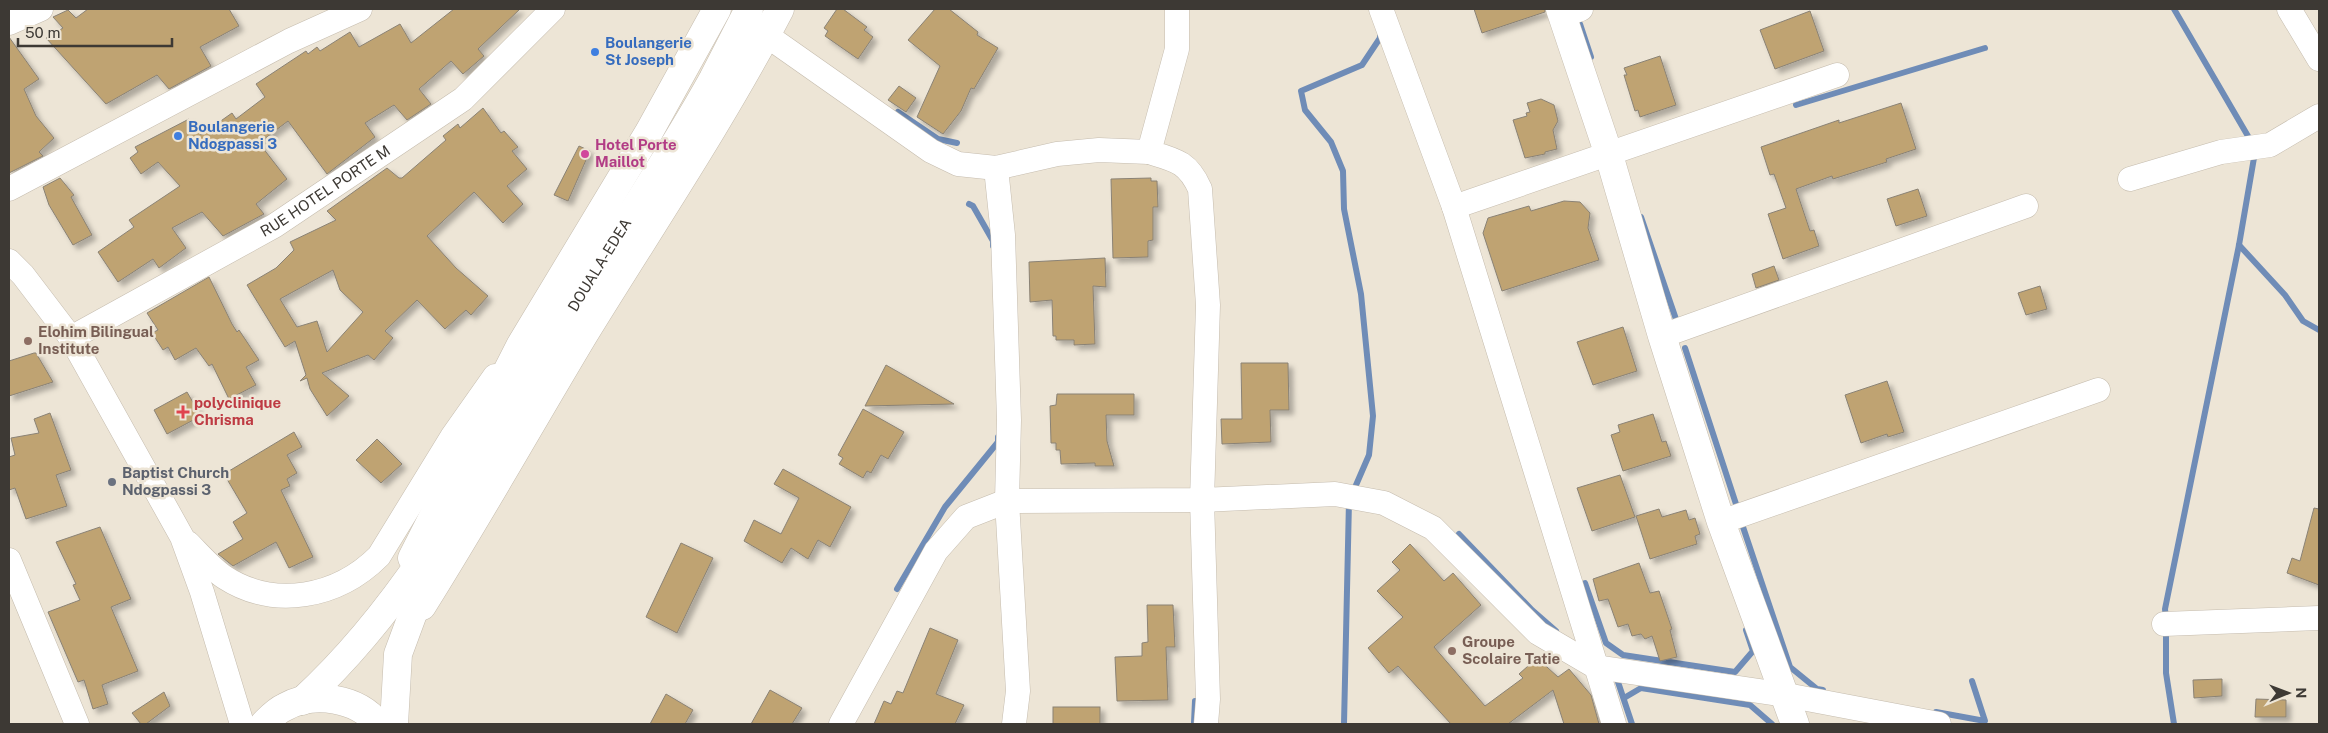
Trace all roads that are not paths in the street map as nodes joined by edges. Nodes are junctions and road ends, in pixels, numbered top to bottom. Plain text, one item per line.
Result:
1 (41, 9) edge
2 (360, 9) edge
3 (553, 9) edge
4 (717, 9) edge
5 (748, 9) edge
6 (780, 9) edge
7 (1177, 9) edge
8 (1381, 9) edge
9 (2289, 9) edge
10 (1568, 11) edge
11 (9, 23) edge
12 (766, 35) junction
13 (2319, 59) edge
14 (1838, 75) dead end
15 (2319, 116) edge
16 (1149, 152) junction
17 (1609, 155) junction
18 (996, 168) junction
19 (2130, 179) dead end
20 (9, 189) edge
21 (2026, 206) dead end
22 (1454, 207) junction
23 (9, 261) edge
24 (1662, 336) junction
25 (71, 338) junction
26 (520, 346) junction
27 (2098, 390) dead end
28 (1202, 500) junction
29 (1006, 501) junction
30 (449, 521) junction
31 (1721, 522) junction
32 (182, 537) junction
33 (10, 564) edge
34 (390, 604) junction
35 (2319, 618) edge
36 (2164, 624) dead end
37 (406, 627) junction
38 (1596, 667) junction
39 (1786, 695) junction
40 (302, 701) junction
41 (77, 724) edge
42 (242, 724) edge
43 (264, 724) edge
44 (378, 724) edge
45 (394, 724) edge
46 (841, 724) edge
47 (1014, 724) edge
48 (1206, 724) edge
49 (1614, 724) edge
50 (1795, 724) edge
51 (1939, 724) edge

1 - 11 street
2 - 20 street
3 - 25 street, RUE HOTEL PORTE M
4 - 26 main road
5 - 30 main road, DOUALA-EDEA
6 - 12 main road
7 - 16 street
8 - 22 street
9 - 13 street
10 - 17 main road
12 - 18 street
12 - 37 main road
14 - 17 street
15 - 19 street
16 - 18 street
16 - 28 street
17 - 22 street
17 - 24 main road
18 - 29 street
21 - 24 street
22 - 38 street
23 - 25 street
24 - 31 main road
25 - 32 street
26 - 32 street
26 - 34 main road
27 - 31 street
28 - 29 street
28 - 38 street
28 - 48 street
29 - 46 street
29 - 47 street
30 - 34 main road
30 - 37 main road
31 - 39 main road
32 - 42 street
33 - 41 street
34 - 40 main road
35 - 36 street
37 - 45 main road
38 - 39 street
38 - 49 street
39 - 50 main road
39 - 51 street
40 - 43 main road
40 - 44 main road

